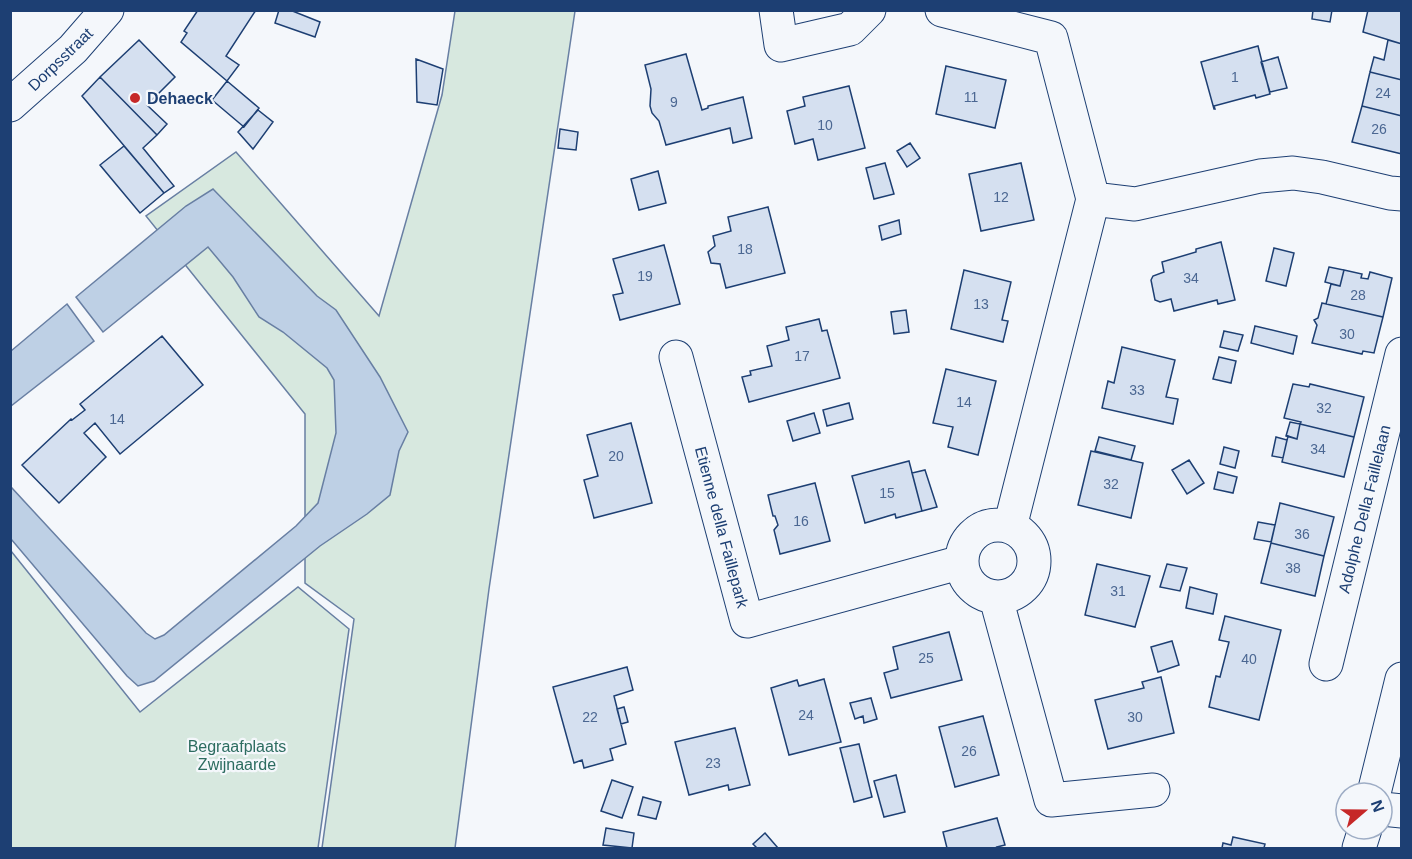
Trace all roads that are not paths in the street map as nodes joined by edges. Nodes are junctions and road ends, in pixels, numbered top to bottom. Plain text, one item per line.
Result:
1 (107, 10) edge
2 (776, 10) edge
3 (869, 10) edge
4 (942, 10) edge
5 (10, 105) edge
6 (1401, 194) edge
7 (1093, 199) junction
8 (1401, 354) edge
9 (676, 357) dead end
10 (1010, 526) junction
11 (962, 562) junction
12 (996, 598) junction
13 (1326, 664) dead end
14 (1401, 679) edge
15 (1377, 781) edge
16 (1153, 790) dead end

1 - 5 street, Dorpsstraat
2 - 3 street
4 - 7 street
6 - 7 street
7 - 10 street
8 - 13 street, Adolphe Della Faillelaan
9 - 11 street, Etienne della Faillepark
10 - 11 street
10 - 12 street
11 - 12 street
12 - 16 street
14 - 15 street

